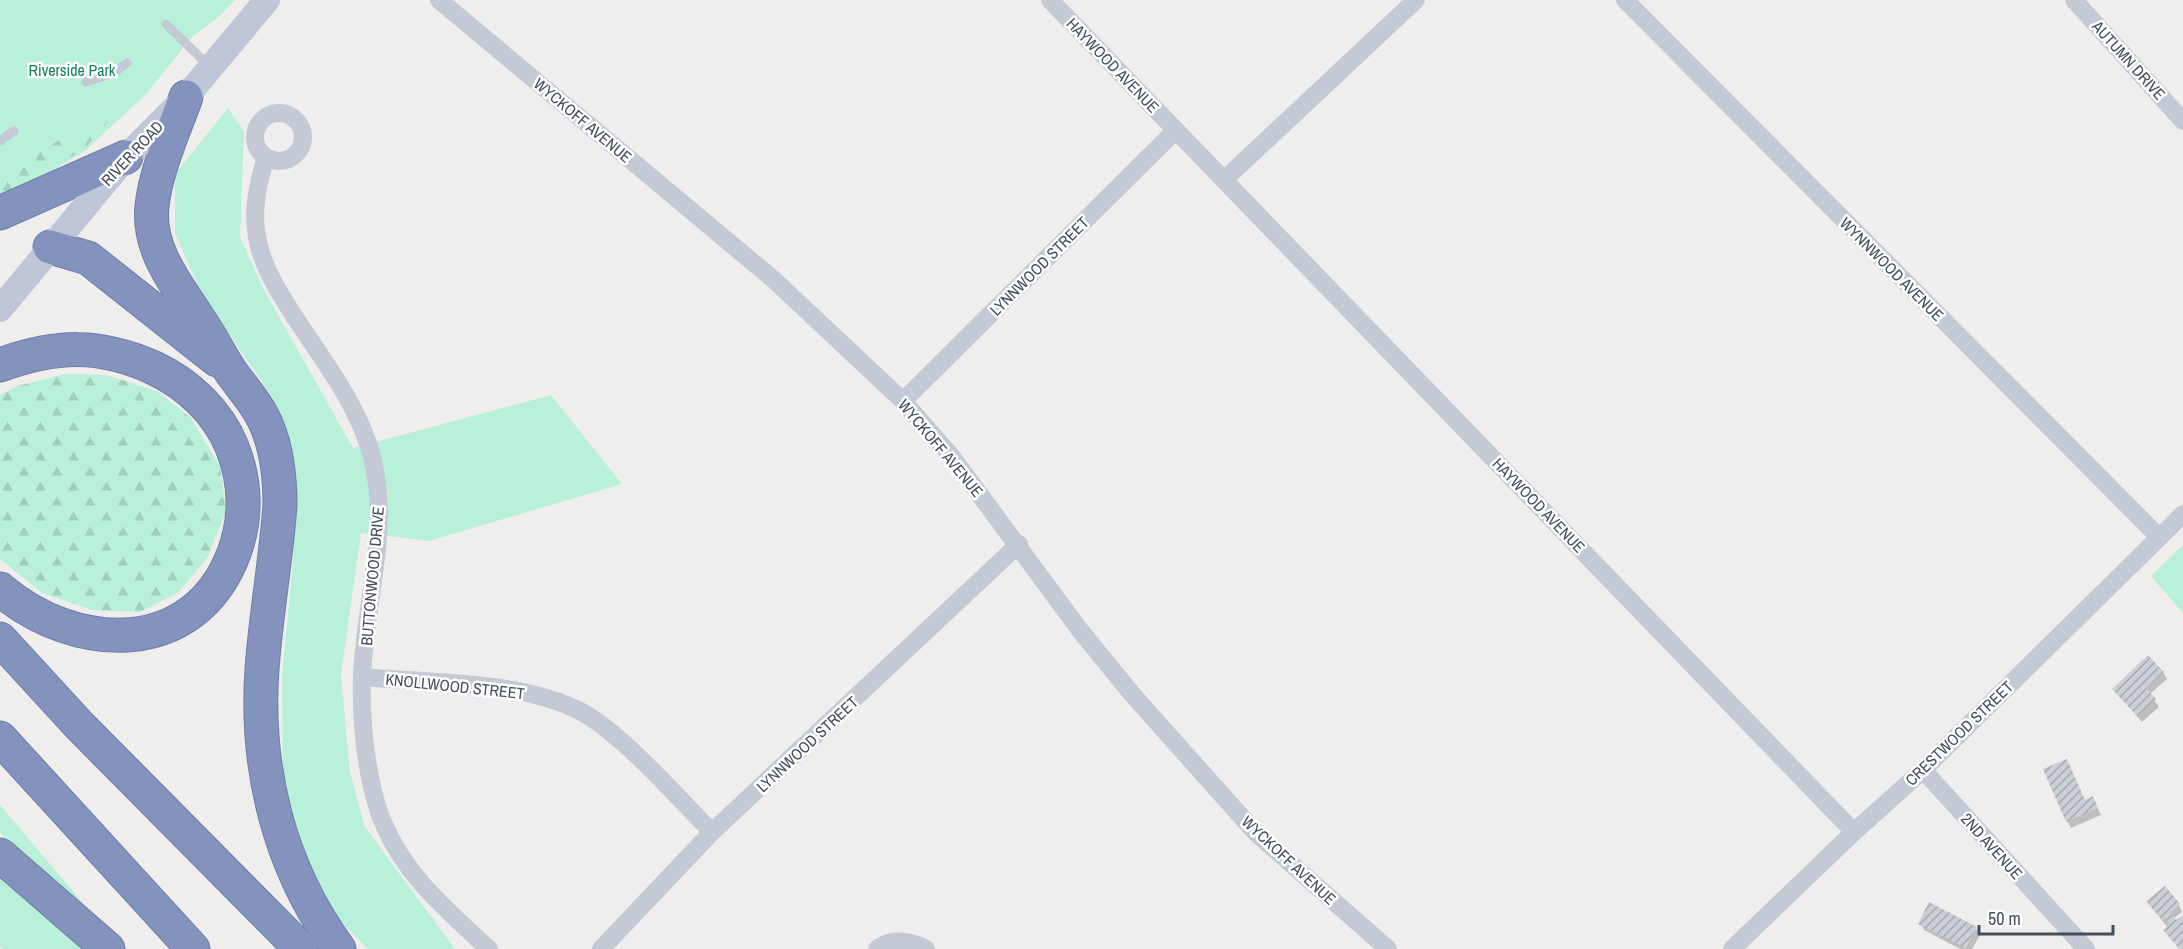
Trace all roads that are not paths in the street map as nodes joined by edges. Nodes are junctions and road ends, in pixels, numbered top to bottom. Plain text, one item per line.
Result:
1 (267, 0) edge
2 (439, 0) edge
3 (1050, 0) edge
4 (1416, 0) edge
5 (1625, 0) edge
6 (2074, 0) edge
7 (166, 24) dead end
8 (127, 63) dead end
9 (210, 68) junction
10 (86, 82) dead end
11 (186, 97) junction
12 (2183, 121) edge
13 (1175, 131) junction
14 (14, 132) dead end
15 (0, 141) edge
16 (126, 157) junction
17 (266, 157) dead end
18 (1224, 179) junction
19 (0, 213) edge
20 (50, 247) junction
21 (0, 309) edge
22 (0, 365) edge
23 (230, 370) junction
24 (903, 400) junction
25 (2183, 514) edge
26 (2159, 537) junction
27 (1019, 544) junction
28 (0, 589) edge
29 (0, 639) edge
30 (362, 677) junction
31 (0, 738) edge
32 (1923, 770) junction
33 (712, 832) junction
34 (1854, 832) junction
35 (0, 855) edge
36 (108, 949) edge
37 (193, 949) edge
38 (301, 949) edge
39 (339, 949) edge
40 (489, 949) edge
41 (601, 949) edge
42 (877, 949) edge
43 (926, 949) edge
44 (1388, 949) edge
45 (1732, 949) edge
46 (2086, 949) edge

1 - 9 street, RIVER ROAD
2 - 24 street, WYCKOFF AVENUE
3 - 13 street, HAYWOOD AVENUE
4 - 18 street
5 - 26 street, WYNNWOOD AVENUE
6 - 12 street, AUTUMN DRIVE
7 - 9 lane
8 - 10 lane
9 - 11 street, RIVER ROAD
11 - 16 street, RIVER ROAD
11 - 23 highway
13 - 18 street, HAYWOOD AVENUE
13 - 24 street, LYNNWOOD STREET
14 - 15 lane
16 - 19 highway
16 - 20 street, RIVER ROAD
17 - 30 street, BUTTONWOOD DRIVE
18 - 34 street, HAYWOOD AVENUE
20 - 21 street, RIVER ROAD
20 - 23 highway
22 - 28 highway
23 - 39 highway
24 - 27 street, WYCKOFF AVENUE
25 - 26 street, CRESTWOOD STREET
26 - 32 street, CRESTWOOD STREET
27 - 33 street, LYNNWOOD STREET
27 - 44 street, WYCKOFF AVENUE
29 - 38 highway
30 - 33 street, KNOLLWOOD STREET
30 - 40 street, BUTTONWOOD DRIVE
31 - 37 highway
32 - 34 street, CRESTWOOD STREET
32 - 46 street, 2ND AVENUE
33 - 41 street, LYNNWOOD STREET
34 - 45 street, CRESTWOOD STREET
35 - 36 highway
42 - 43 street

